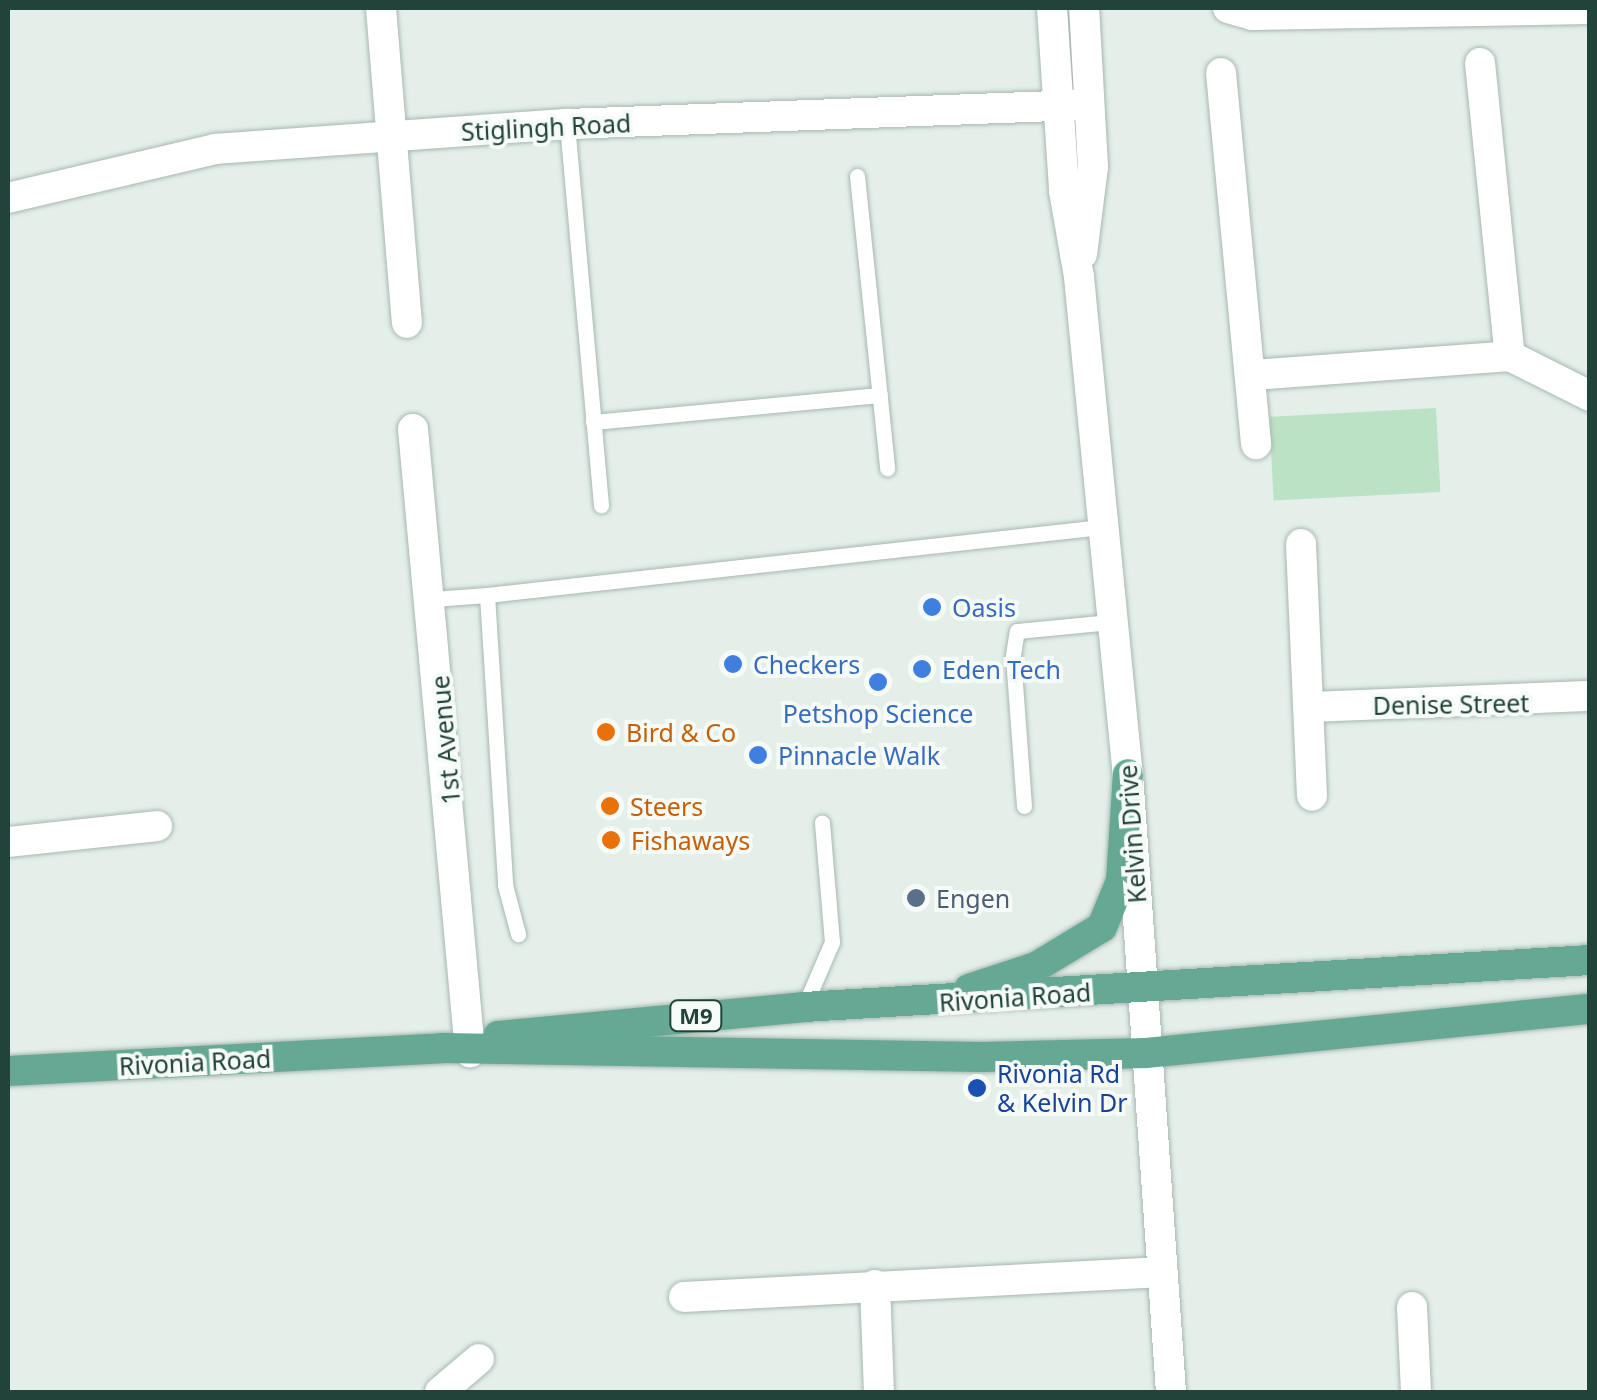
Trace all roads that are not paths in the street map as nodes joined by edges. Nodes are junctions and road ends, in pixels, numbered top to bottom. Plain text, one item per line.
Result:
1 (380, 8) edge
2 (1052, 8) edge
3 (1084, 8) edge
4 (1228, 8) edge
5 (1590, 9) edge
6 (1480, 63) dead end
7 (1221, 73) dead end
8 (1059, 105) junction
9 (1091, 105) junction
10 (567, 124) junction
11 (394, 136) junction
12 (857, 176) dead end
13 (8, 198) edge
14 (1079, 277) junction
15 (407, 323) dead end
16 (1510, 356) junction
17 (1253, 376) junction
18 (880, 395) junction
19 (1590, 396) edge
20 (593, 422) junction
21 (413, 429) dead end
22 (1256, 444) dead end
23 (887, 468) dead end
24 (600, 505) dead end
25 (1100, 527) junction
26 (1301, 544) dead end
27 (487, 595) junction
28 (433, 600) junction
29 (1110, 622) junction
30 (1590, 696) edge
31 (1312, 707) junction
32 (1128, 774) junction
33 (1312, 796) dead end
34 (1024, 806) dead end
35 (822, 822) dead end
36 (157, 826) dead end
37 (8, 842) edge
38 (518, 934) dead end
39 (1590, 960) edge
40 (1144, 988) junction
41 (923, 1004) junction
42 (804, 1007) junction
43 (1590, 1009) edge
44 (461, 1046) junction
45 (1146, 1053) junction
46 (8, 1072) edge
47 (1162, 1272) junction
48 (876, 1285) junction
49 (684, 1297) dead end
50 (1412, 1308) dead end
51 (479, 1358) dead end
52 (440, 1392) edge
53 (879, 1392) edge
54 (1171, 1392) edge
55 (1416, 1392) edge

1 - 11 street
2 - 8 street, Kelvin Drive
3 - 9 street, Kelvin Drive
4 - 5 street
6 - 16 street
7 - 17 street
8 - 9 street, Stiglingh Road
8 - 10 street, Stiglingh Road
8 - 14 street, Kelvin Drive
9 - 14 street, Kelvin Drive
10 - 11 street, Stiglingh Road
10 - 20 lane
11 - 13 street, Stiglingh Road
11 - 15 street
12 - 18 lane
14 - 25 street, Kelvin Drive
16 - 17 street
16 - 19 street
17 - 22 street
18 - 20 lane
18 - 23 lane
20 - 24 lane
21 - 28 street, 1st Avenue
25 - 27 lane
25 - 29 street, Kelvin Drive
26 - 31 street
27 - 28 lane
27 - 38 lane
28 - 44 street, 1st Avenue
29 - 32 street, Kelvin Drive
29 - 34 lane
30 - 31 street, Denise Street
31 - 33 street
32 - 40 street, Kelvin Drive
32 - 41 main road
35 - 42 lane
36 - 37 street
39 - 40 main road, Rivonia Road / M9
40 - 41 main road, Rivonia Road / M9
40 - 45 street, Kelvin Drive
41 - 42 main road, Rivonia Road / M9
42 - 44 main road, Rivonia Road / M9
43 - 45 main road, Rivonia Road / M9
44 - 45 main road, Rivonia Road / M9
44 - 46 main road, Rivonia Road / M9
45 - 47 street, Kelvin Drive
47 - 48 street
47 - 54 street, Kelvin Drive
48 - 49 street
48 - 53 street
50 - 55 street
51 - 52 street

